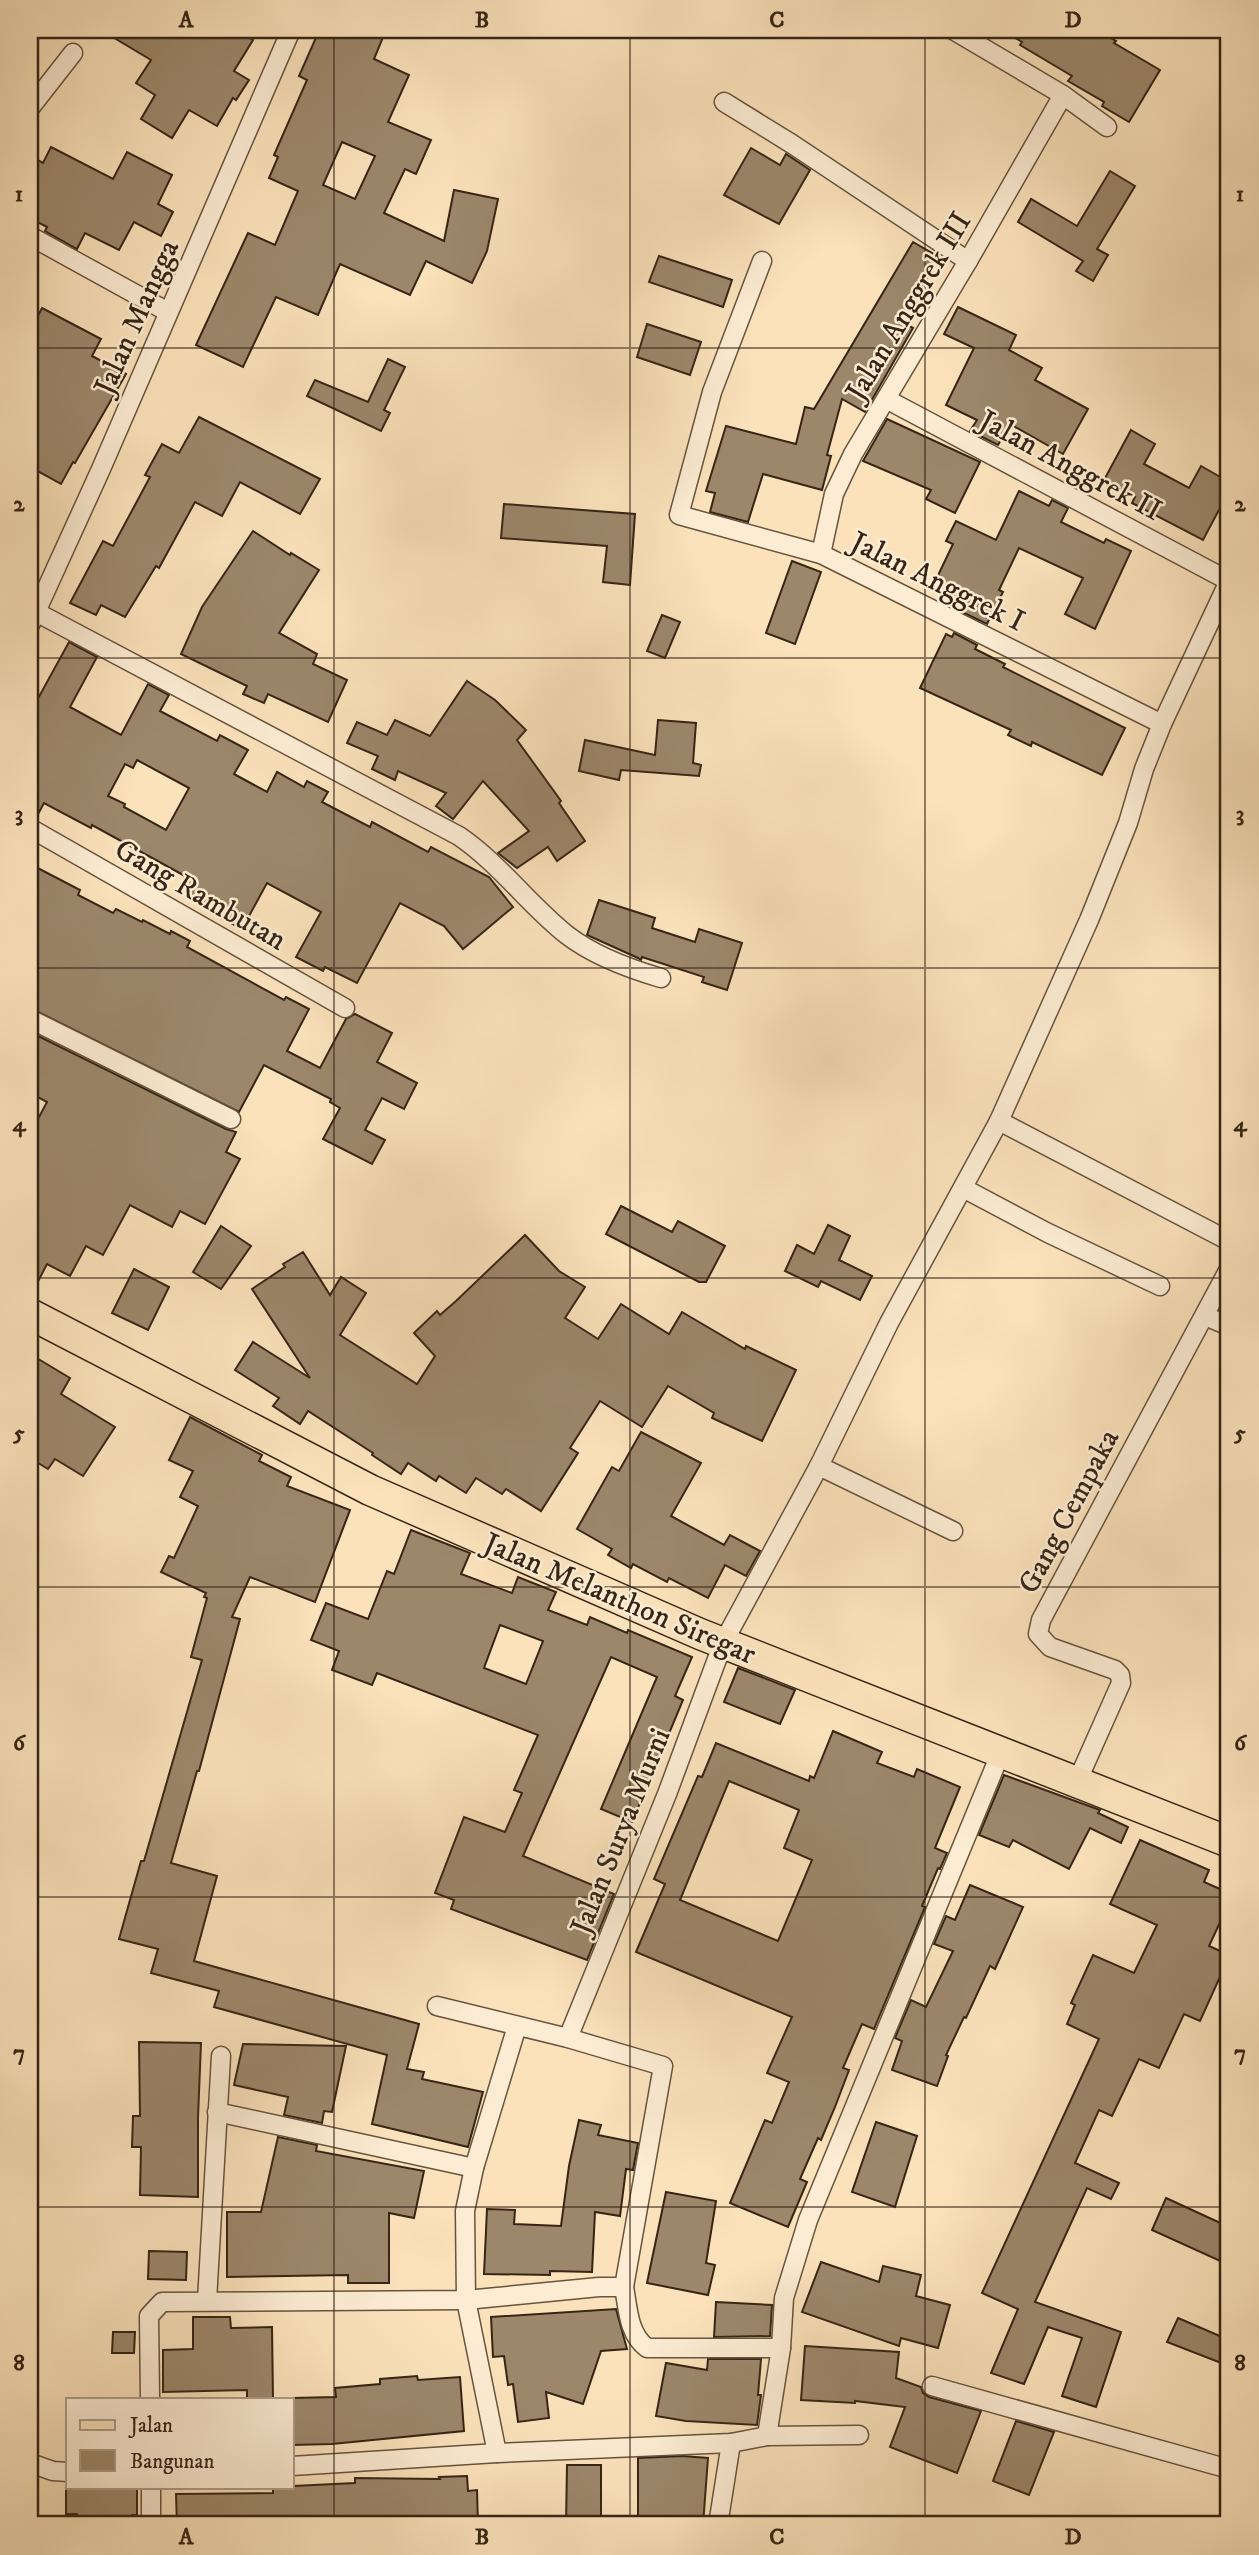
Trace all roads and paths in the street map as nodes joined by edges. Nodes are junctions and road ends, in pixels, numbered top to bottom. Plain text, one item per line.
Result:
1 (292, 30) edge
2 (953, 30) edge
3 (73, 53) dead end
4 (1063, 95) junction
5 (724, 102) dead end
6 (30, 108) edge
7 (1107, 127) dead end
8 (30, 236) edge
9 (762, 261) dead end
10 (968, 261) junction
11 (168, 312) junction
12 (886, 399) junction
13 (821, 554) junction
14 (1229, 581) edge
15 (34, 608) edge
16 (1162, 724) junction
17 (30, 828) edge
18 (661, 978) dead end
19 (345, 1008) dead end
20 (30, 1019) edge
21 (231, 1119) dead end
22 (999, 1121) junction
23 (963, 1188) junction
24 (1229, 1241) edge
25 (1229, 1269) edge
26 (1160, 1286) dead end
27 (30, 1314) edge
28 (1205, 1316) junction
29 (1229, 1326) edge
30 (819, 1466) junction
31 (953, 1531) dead end
32 (723, 1643) junction
33 (1001, 1752) junction
34 (1077, 1783) junction
35 (1229, 1842) edge
36 (437, 2006) dead end
37 (517, 2026) junction
38 (568, 2038) junction
39 (221, 2056) dead end
40 (217, 2112) junction
41 (474, 2168) junction
42 (624, 2287) junction
43 (466, 2300) junction
44 (207, 2301) junction
45 (781, 2348) junction
46 (932, 2386) dead end
47 (150, 2398) edge
48 (859, 2435) dead end
49 (767, 2436) junction
50 (731, 2443) junction
51 (497, 2453) junction
52 (30, 2463) edge
53 (294, 2466) edge
54 (1229, 2469) edge
55 (66, 2472) edge
56 (151, 2488) edge
57 (151, 2525) edge
58 (718, 2525) edge

1 - 11 street, Jalan Mangga
2 - 4 street
3 - 6 street
4 - 7 street
4 - 10 street, Jalan Anggrek III
5 - 10 street
8 - 11 street
9 - 13 street, Jalan Anggrek I
10 - 12 street, Jalan Anggrek III
11 - 15 street, Jalan Mangga
12 - 13 street, Jalan Anggrek III
12 - 14 street, Jalan Anggrek II
13 - 16 street, Jalan Anggrek I
14 - 16 street, Jalan Surya Murni
15 - 18 street
16 - 22 street, Jalan Surya Murni
17 - 19 street, Gang Rambutan
20 - 21 street
22 - 23 street, Jalan Surya Murni
22 - 24 street
23 - 26 street
23 - 30 street, Jalan Surya Murni
25 - 28 street, Gang Cempaka
27 - 32 main road, Jalan Melanthon Siregar
28 - 29 street
28 - 34 street, Gang Cempaka
30 - 31 street
30 - 32 street, Jalan Surya Murni
32 - 33 main road, Jalan Melanthon Siregar
32 - 38 street, Jalan Surya Murni
33 - 34 main road, Jalan Melanthon Siregar
33 - 45 street
34 - 35 main road, Jalan Melanthon Siregar
36 - 37 street
37 - 38 street
37 - 41 street
38 - 42 street
39 - 40 street
40 - 41 street
40 - 44 street
41 - 43 street
42 - 43 street
42 - 45 street
43 - 44 street
43 - 51 street
44 - 47 street
45 - 49 street
46 - 54 street
48 - 49 street
49 - 50 street
50 - 51 street
50 - 58 street
51 - 53 street
52 - 55 street
56 - 57 street

